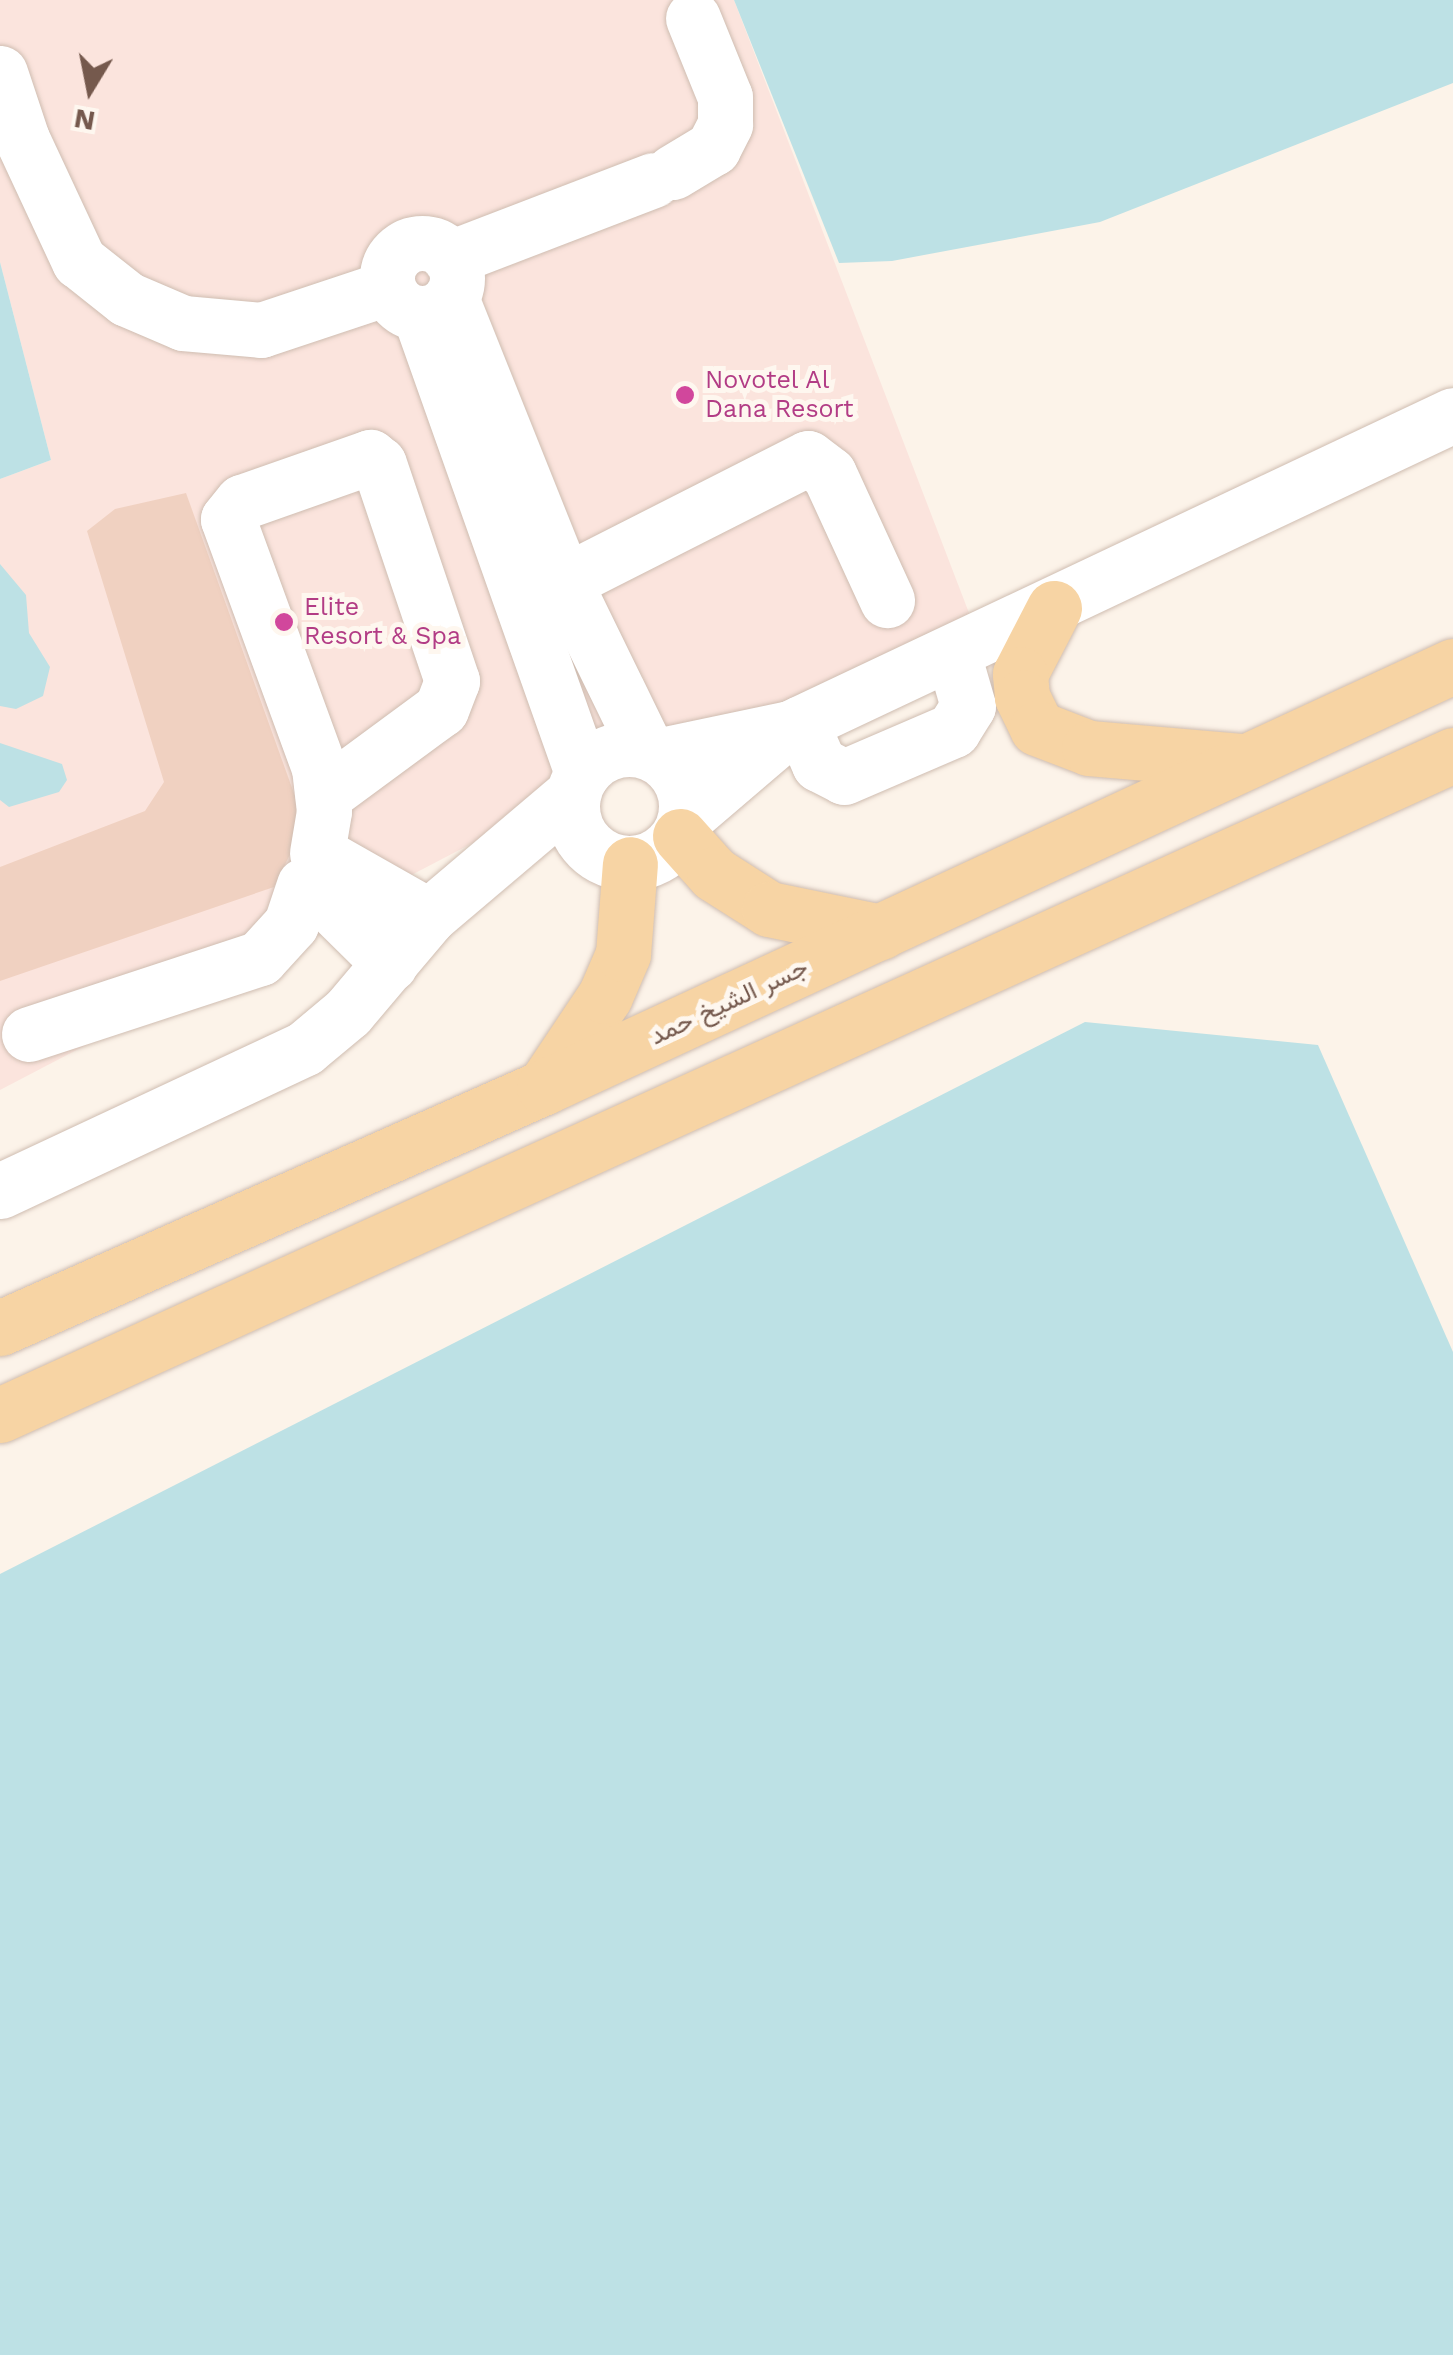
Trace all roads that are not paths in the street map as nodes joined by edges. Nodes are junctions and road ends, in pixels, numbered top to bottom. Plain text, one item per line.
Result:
1 (693, 18) dead end
2 (0, 73) edge
3 (427, 289) junction
4 (1453, 414) edge
5 (543, 592) junction
6 (887, 600) dead end
7 (1054, 608) junction
8 (1453, 666) edge
9 (795, 726) junction
10 (652, 754) junction
11 (1453, 756) edge
12 (1242, 761) junction
13 (577, 784) junction
14 (323, 796) junction
15 (683, 826) junction
16 (613, 859) junction
17 (314, 870) junction
18 (448, 902) junction
19 (881, 932) junction
20 (390, 964) junction
21 (29, 1034) dead end
22 (544, 1087) junction
23 (0, 1191) edge
24 (0, 1328) edge
25 (0, 1416) edge

1 - 3 street
2 - 3 street
3 - 5 street
4 - 7 street
5 - 6 street
5 - 10 street
5 - 13 street
7 - 9 street
7 - 12 main road
8 - 12 main road, جسر الشيخ حمد
9 - 10 street
9 - 15 street
10 - 13 street
10 - 15 street
11 - 25 main road
12 - 19 main road, جسر الشيخ حمد
13 - 16 street
13 - 18 street
14 - 14 street
14 - 17 street
15 - 16 street
15 - 19 main road
16 - 18 street
16 - 22 main road
17 - 18 street
17 - 20 street
17 - 21 street
18 - 20 street
19 - 22 main road, جسر الشيخ حمد
20 - 23 street
22 - 24 main road, جسر الشيخ حمد

